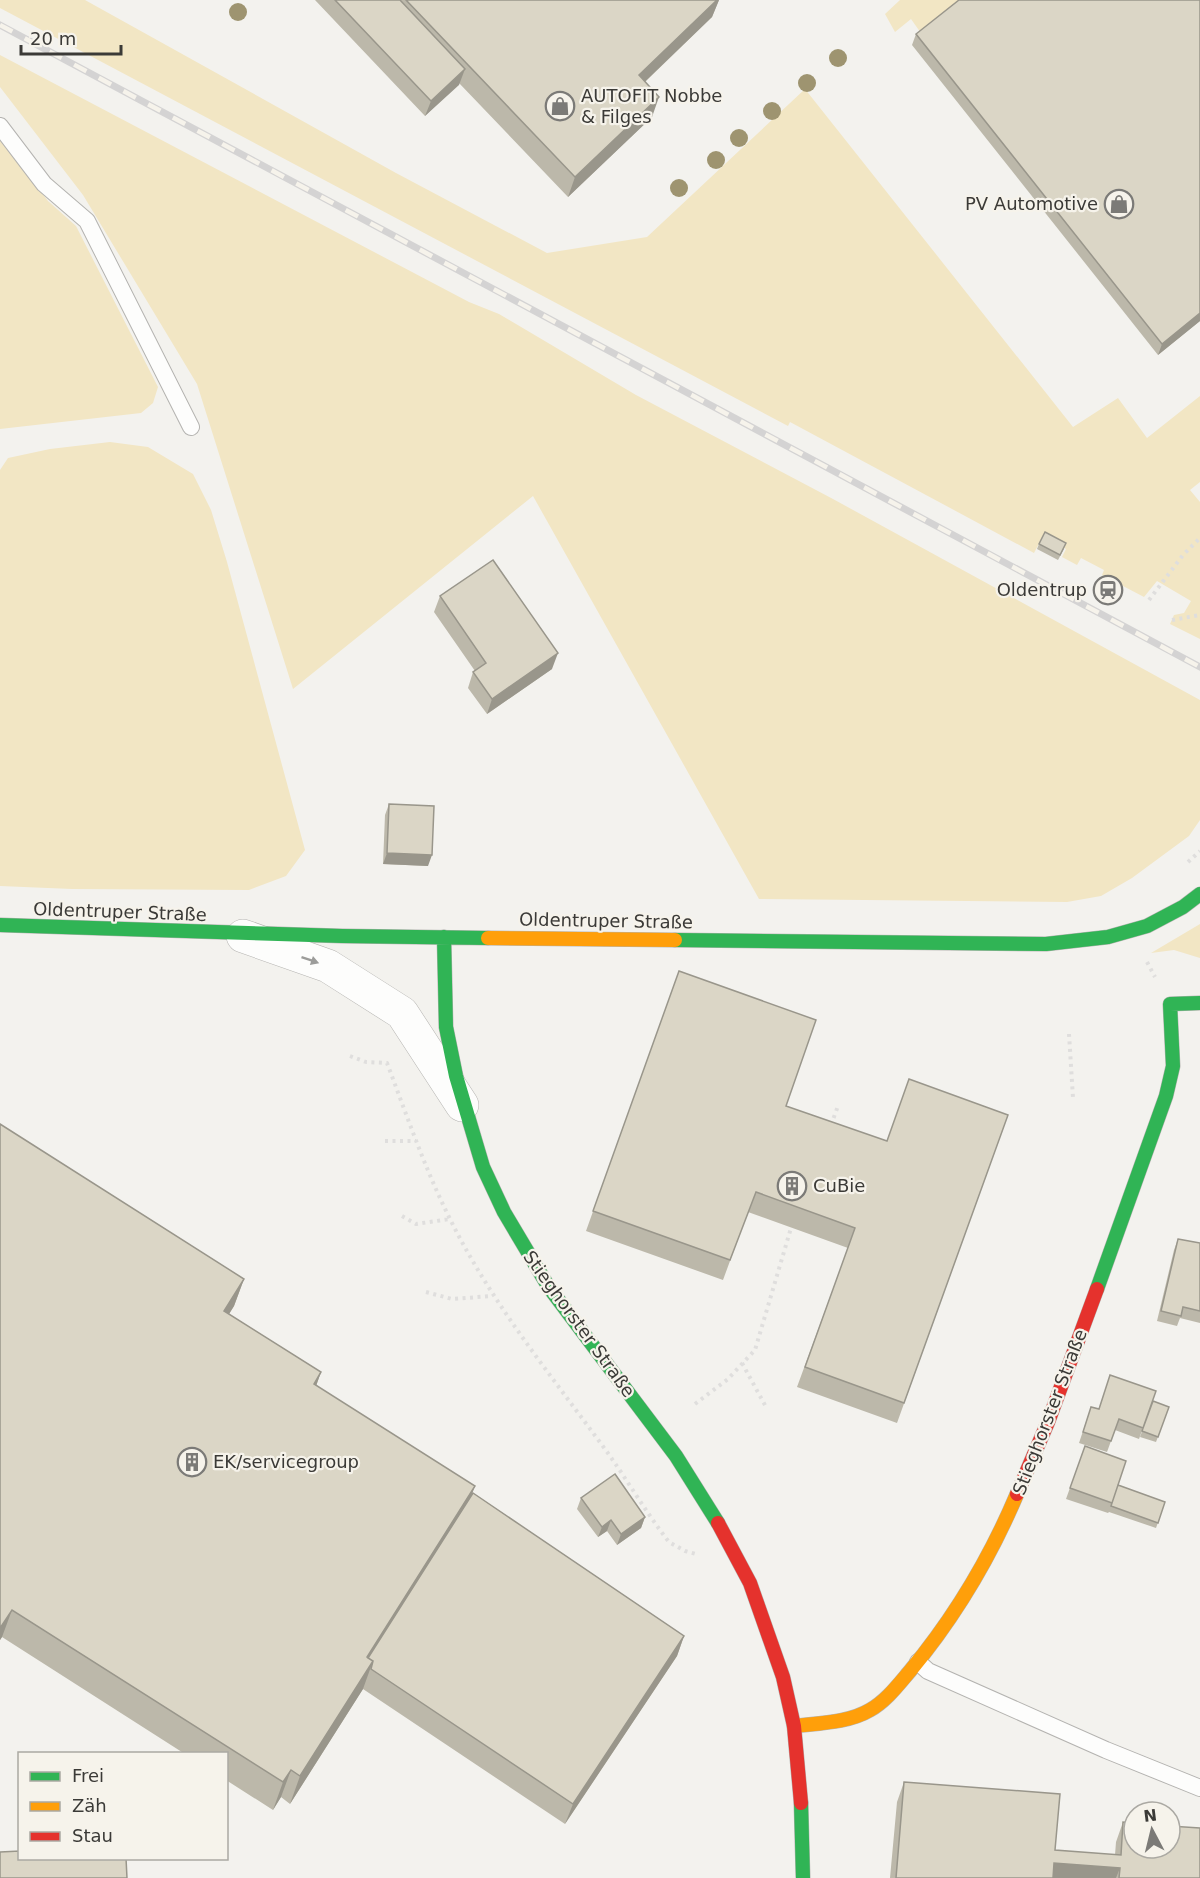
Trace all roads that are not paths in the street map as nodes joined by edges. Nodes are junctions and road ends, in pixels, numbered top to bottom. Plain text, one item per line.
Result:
1 (0, 126) edge
2 (191, 427) dead end
3 (1200, 894) edge
4 (0, 925) edge
5 (235, 933) junction
6 (444, 937) junction
7 (1200, 1003) edge
8 (465, 1109) junction
9 (918, 1662) junction
10 (794, 1726) junction
11 (1200, 1788) edge
12 (803, 1878) edge

1 - 2 lane
3 - 6 street, Oldentruper Straße
4 - 5 street, Oldentruper Straße
5 - 6 street, Oldentruper Straße
5 -> 8 street, Stieghorster Straße
6 - 8 street, Stieghorster Straße
7 - 9 street, Stieghorster Straße
8 - 10 street, Stieghorster Straße
9 - 10 street, Stieghorster Straße
9 - 11 lane
10 - 12 street, Stieghorster Straße

